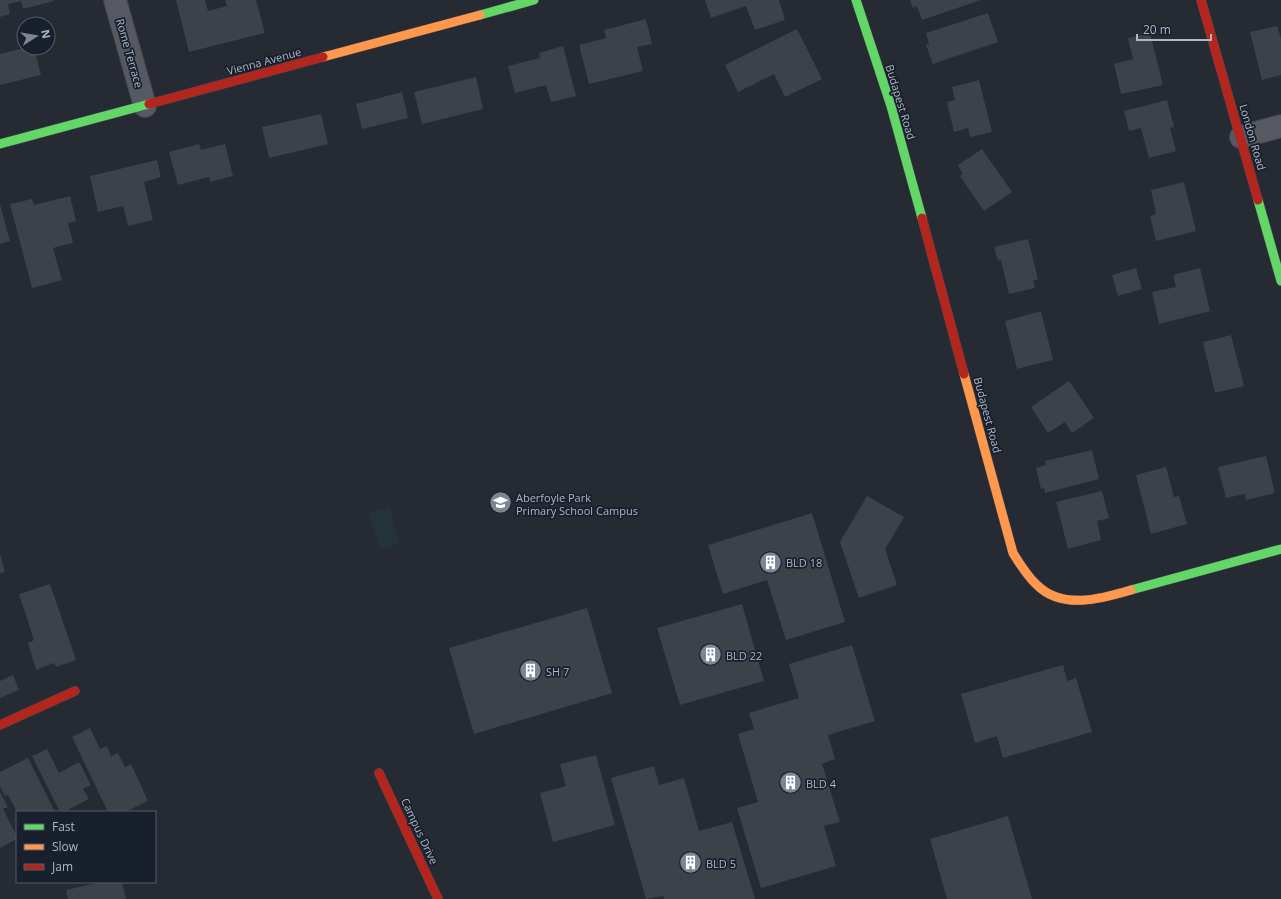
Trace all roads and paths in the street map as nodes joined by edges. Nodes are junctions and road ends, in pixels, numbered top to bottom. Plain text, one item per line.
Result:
1 (115, 0) edge
2 (534, 0) edge
3 (856, 0) edge
4 (1201, 0) edge
5 (483, 7) edge
6 (145, 106) junction
7 (1281, 126) edge
8 (1241, 137) junction
9 (0, 144) edge
10 (1281, 281) edge
11 (1281, 549) edge
12 (75, 690) dead end
13 (0, 724) edge
14 (379, 773) dead end
15 (438, 899) edge

1 - 6 street, Rome Terrace
2 - 5 street, Vienna Avenue
3 - 11 street, Budapest Road
4 - 8 street, London Road
5 - 6 street, Vienna Avenue
6 - 9 street, Vienna Avenue
7 - 8 street
8 - 10 street, London Road
12 - 13 street
14 - 15 street, Campus Drive

